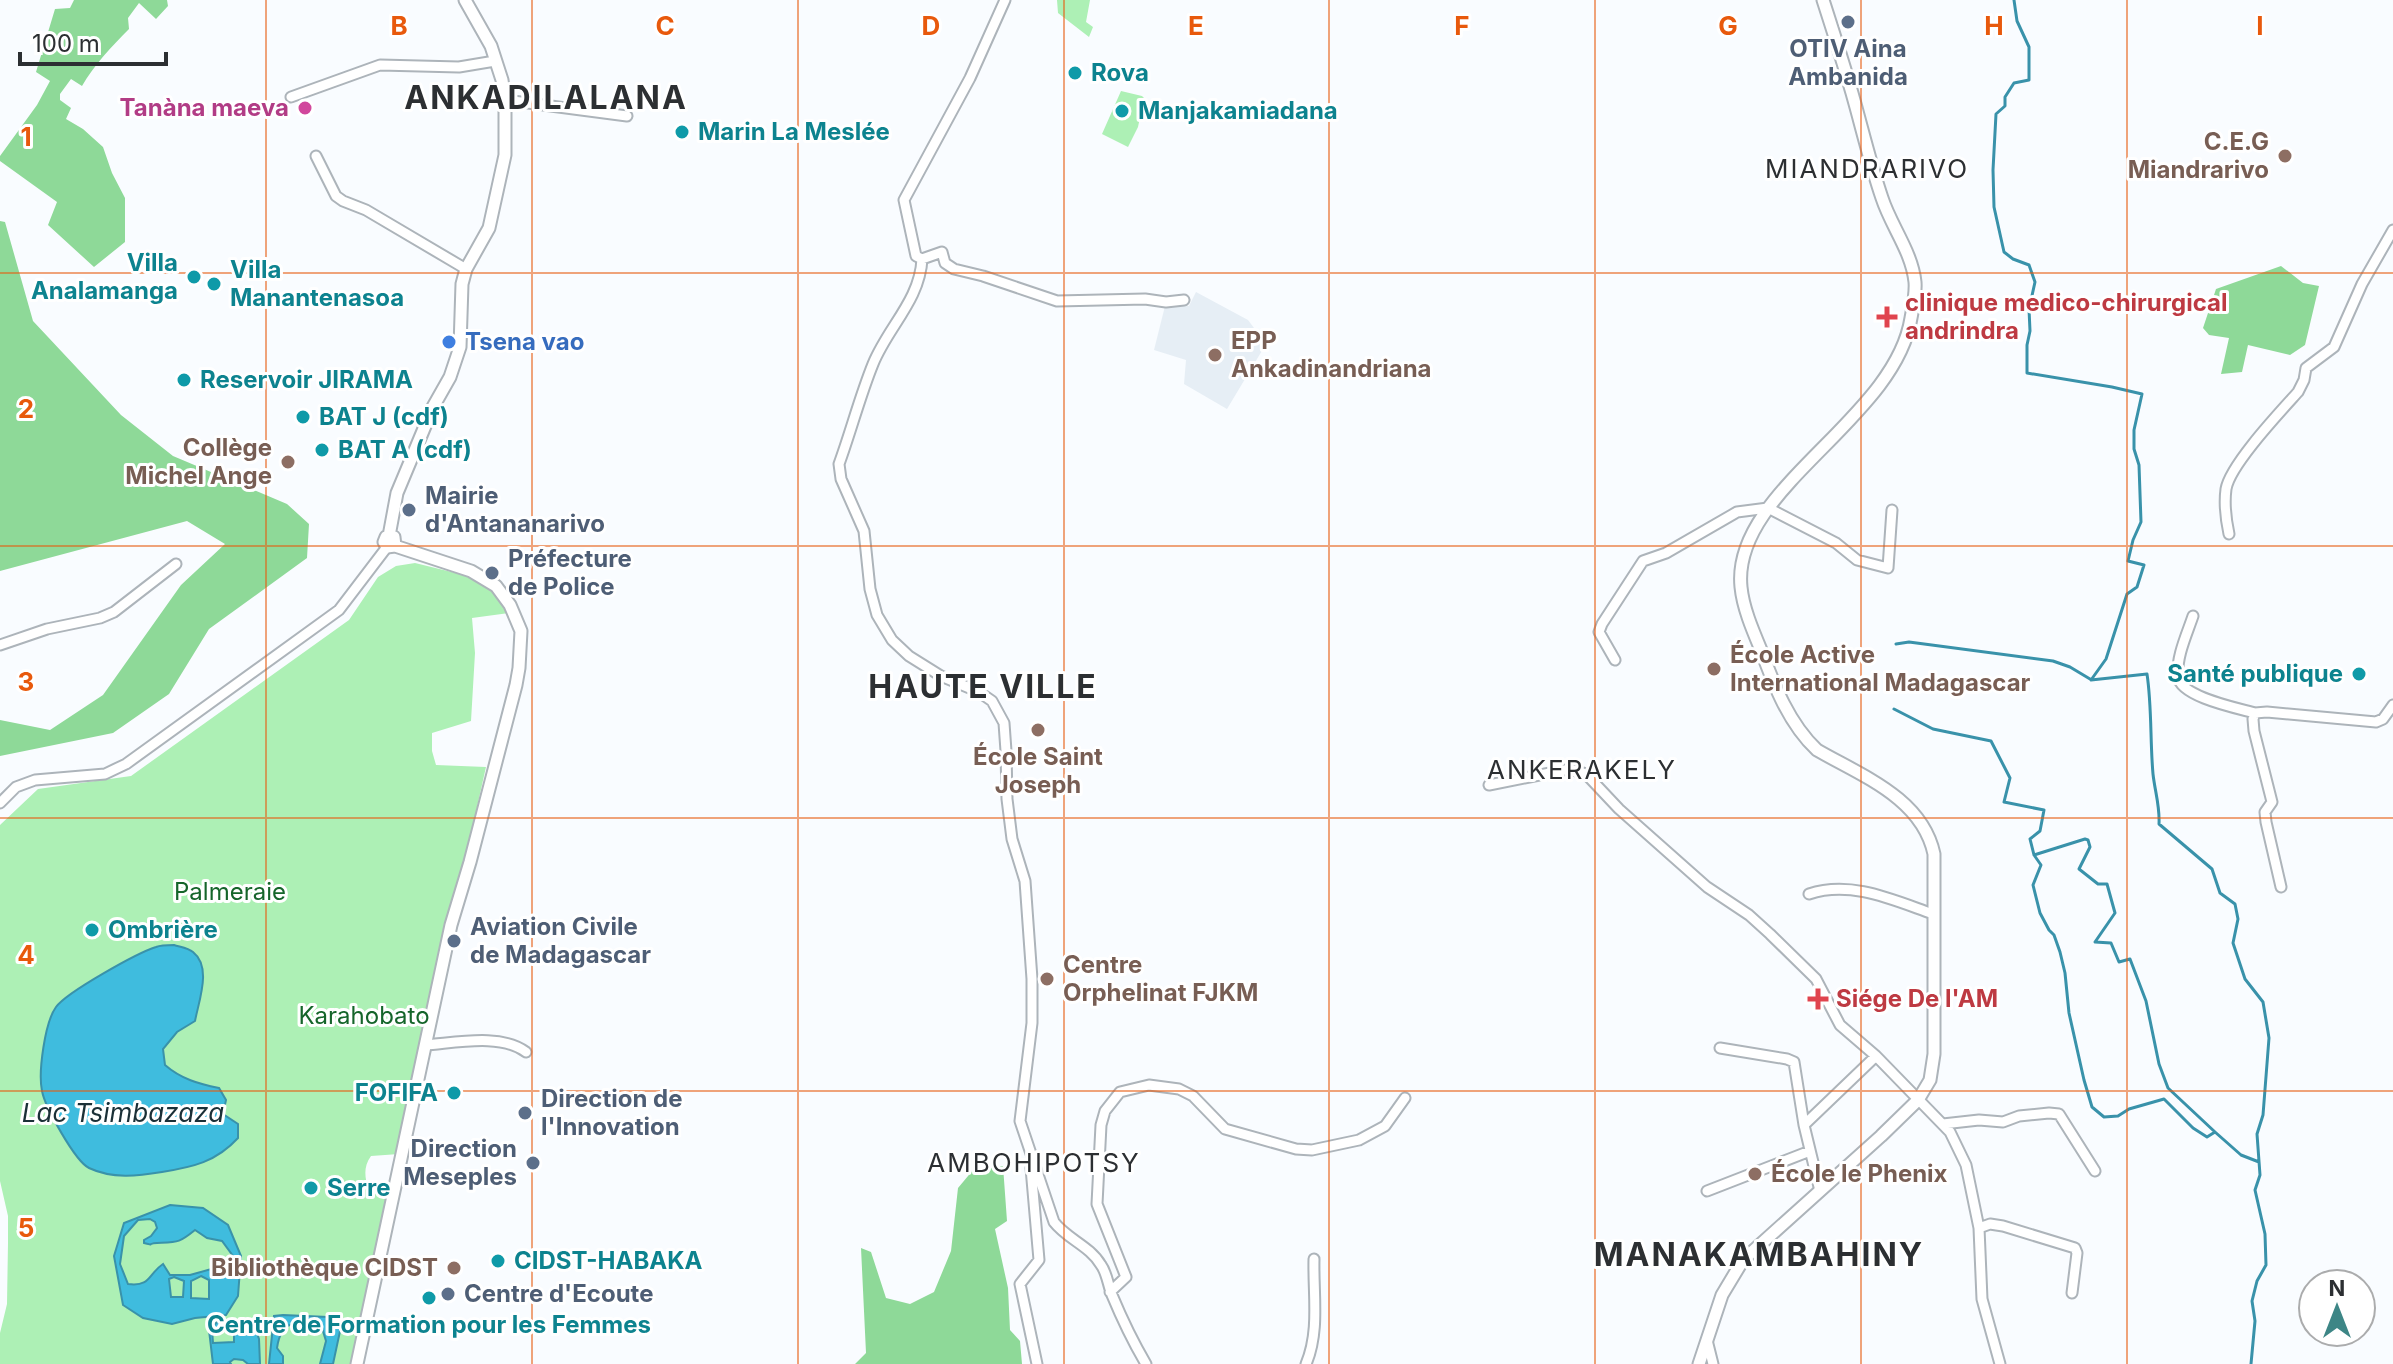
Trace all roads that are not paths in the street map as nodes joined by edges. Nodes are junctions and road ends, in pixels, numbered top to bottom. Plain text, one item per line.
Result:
1 (465, 0) edge
2 (1005, 0) edge
3 (1823, 0) edge
4 (495, 61) junction
5 (291, 97) dead end
6 (505, 100) junction
7 (627, 116) dead end
8 (316, 156) dead end
9 (2393, 230) edge
10 (922, 259) junction
11 (466, 269) junction
12 (1184, 300) dead end
13 (1768, 508) junction
14 (1892, 510) dead end
15 (2229, 534) dead end
16 (390, 543) junction
17 (176, 564) dead end
18 (2193, 616) dead end
19 (0, 645) edge
20 (1615, 660) dead end
21 (2393, 705) edge
22 (2255, 713) junction
23 (1489, 785) dead end
24 (0, 803) edge
25 (2281, 887) dead end
26 (1809, 894) dead end
27 (1933, 914) junction
28 (425, 1045) junction
29 (1720, 1048) dead end
30 (526, 1052) dead end
31 (1876, 1056) junction
32 (1405, 1098) dead end
33 (1918, 1100) junction
34 (1943, 1124) junction
35 (1804, 1125) junction
36 (1810, 1151) junction
37 (1031, 1157) junction
38 (2095, 1171) dead end
39 (1707, 1191) dead end
40 (1820, 1191) junction
41 (1979, 1228) junction
42 (1314, 1259) dead end
43 (1110, 1292) junction
44 (2072, 1293) dead end
45 (1707, 1340) junction
46 (357, 1364) edge
47 (1037, 1364) edge
48 (1146, 1364) edge
49 (1306, 1364) edge
50 (1699, 1364) edge
51 (1713, 1364) edge
52 (2000, 1364) edge

1 - 4 street
2 - 10 street
3 - 13 street
4 - 5 street
4 - 6 street
6 - 7 street
6 - 11 street
8 - 11 street
9 - 15 street
10 - 12 street
10 - 37 street
11 - 16 street
13 - 14 street
13 - 20 street
13 - 27 street
16 - 24 street
16 - 28 street
17 - 19 street
18 - 22 street
21 - 22 street
22 - 25 street
23 - 31 street
26 - 27 street
27 - 33 street
28 - 30 street
28 - 46 street
29 - 35 street
31 - 33 street
31 - 35 street
32 - 43 street
33 - 34 street
33 - 40 street
34 - 38 street
34 - 41 street
35 - 36 street
36 - 39 street
36 - 40 street
37 - 43 street
37 - 47 street
40 - 45 street
41 - 44 street
41 - 52 street
42 - 49 street
43 - 48 street
45 - 50 street
45 - 51 street

